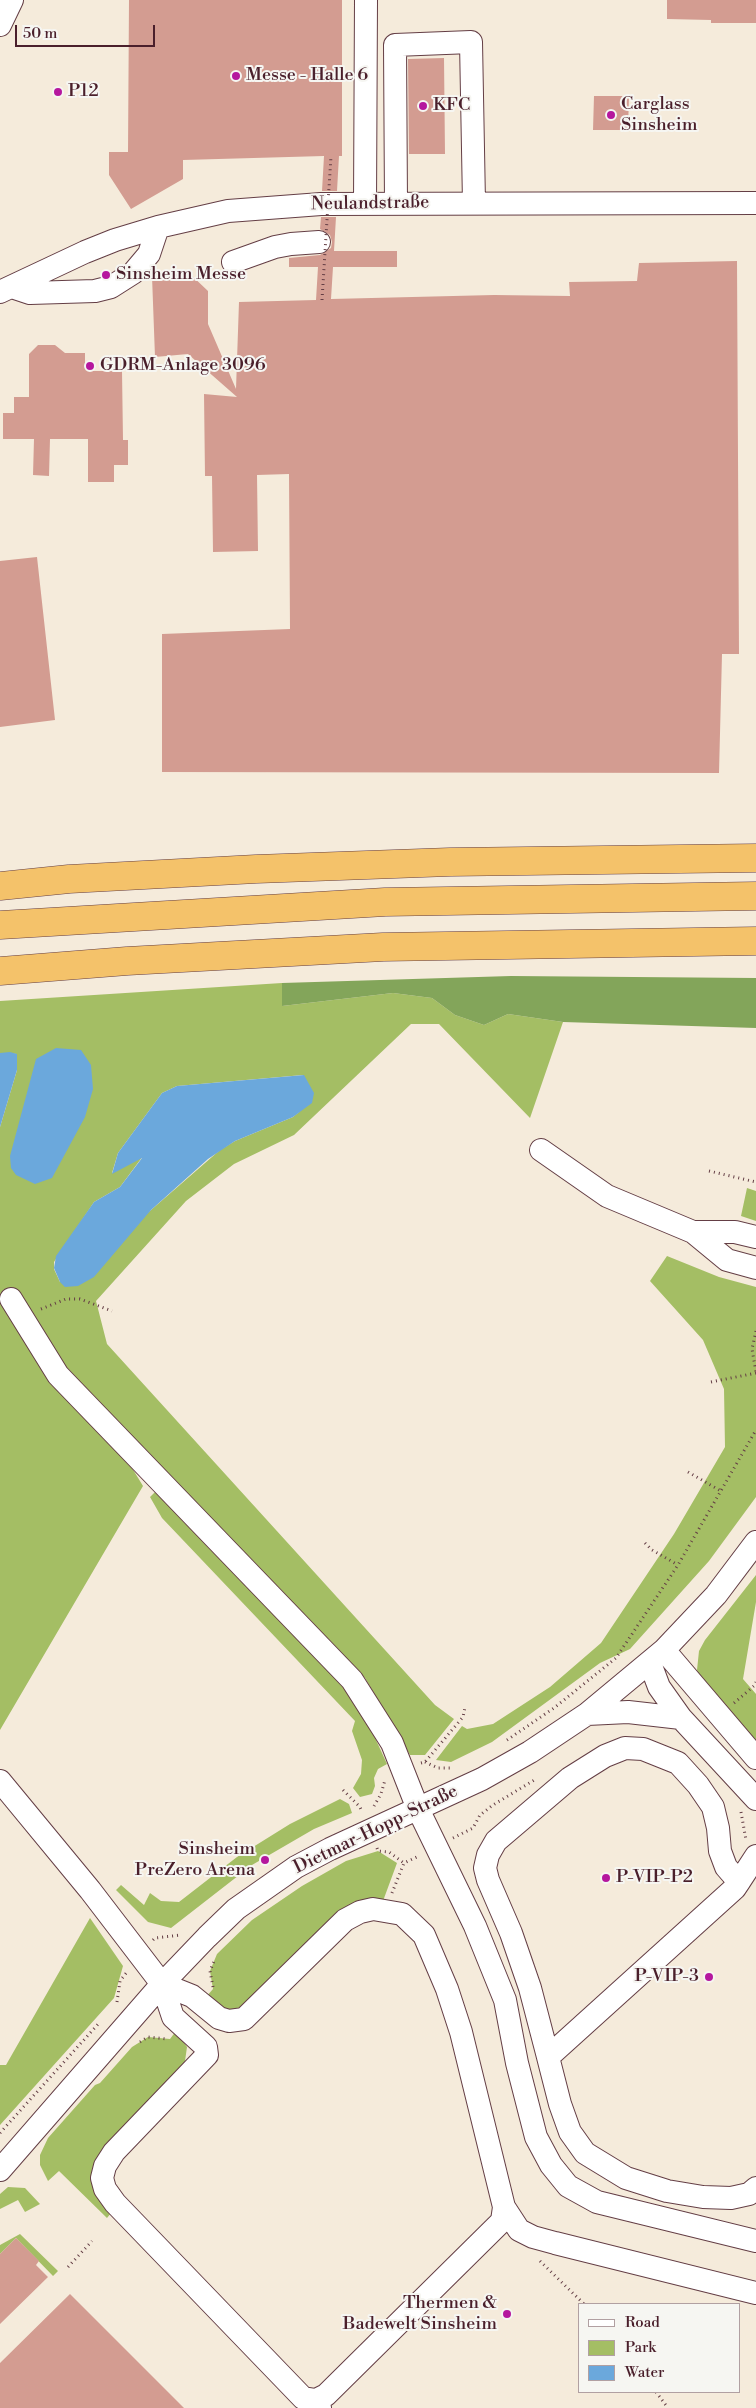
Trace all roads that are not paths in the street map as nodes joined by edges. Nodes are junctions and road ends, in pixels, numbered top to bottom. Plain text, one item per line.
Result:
1 (12, 0) edge
2 (366, 0) edge
3 (0, 25) edge
4 (474, 203) junction
5 (756, 203) edge
6 (365, 204) junction
7 (396, 204) junction
8 (158, 227) junction
9 (319, 242) dead end
10 (233, 262) dead end
11 (6, 289) edge
12 (756, 858) edge
13 (0, 886) edge
14 (756, 896) edge
15 (0, 925) edge
16 (756, 940) edge
17 (0, 971) edge
18 (540, 1150) dead end
19 (693, 1232) junction
20 (751, 1236) edge
21 (747, 1265) edge
22 (11, 1299) dead end
23 (756, 1542) edge
24 (657, 1656) junction
25 (587, 1714) junction
26 (681, 1718) junction
27 (755, 1756) edge
28 (735, 1775) junction
29 (0, 1781) edge
30 (756, 1799) edge
31 (418, 1809) junction
32 (756, 1856) edge
33 (739, 1882) junction
34 (162, 1984) junction
35 (548, 2057) junction
36 (0, 2170) edge
37 (756, 2188) edge
38 (504, 2207) junction
39 (756, 2241) edge
40 (756, 2293) edge
41 (311, 2403) edge

1 - 3 street
2 - 6 street
4 - 5 street, Neulandstraße
4 - 7 street, Neulandstraße
4 - 7 street
6 - 7 street, Neulandstraße
6 - 8 street, Neulandstraße
8 - 11 street, Neulandstraße
8 - 11 street
9 - 10 street
12 - 13 highway
14 - 15 highway
16 - 17 highway
18 - 19 street
19 - 20 street
19 - 21 street
20 - 21 street
22 - 31 street
23 - 24 street, Dietmar-Hopp-Straße
24 - 25 street, Dietmar-Hopp-Straße
24 - 26 street
24 - 27 street
25 - 26 street
25 - 31 street, Dietmar-Hopp-Straße
26 - 28 street
27 - 28 street
28 - 30 street
29 - 34 street
31 - 34 street, Dietmar-Hopp-Straße
31 - 39 street
32 - 33 street
33 - 35 street
33 - 35 street
34 - 36 street, Dietmar-Hopp-Straße
34 - 38 street
34 - 41 street
35 - 37 street
38 - 40 street
38 - 41 street

